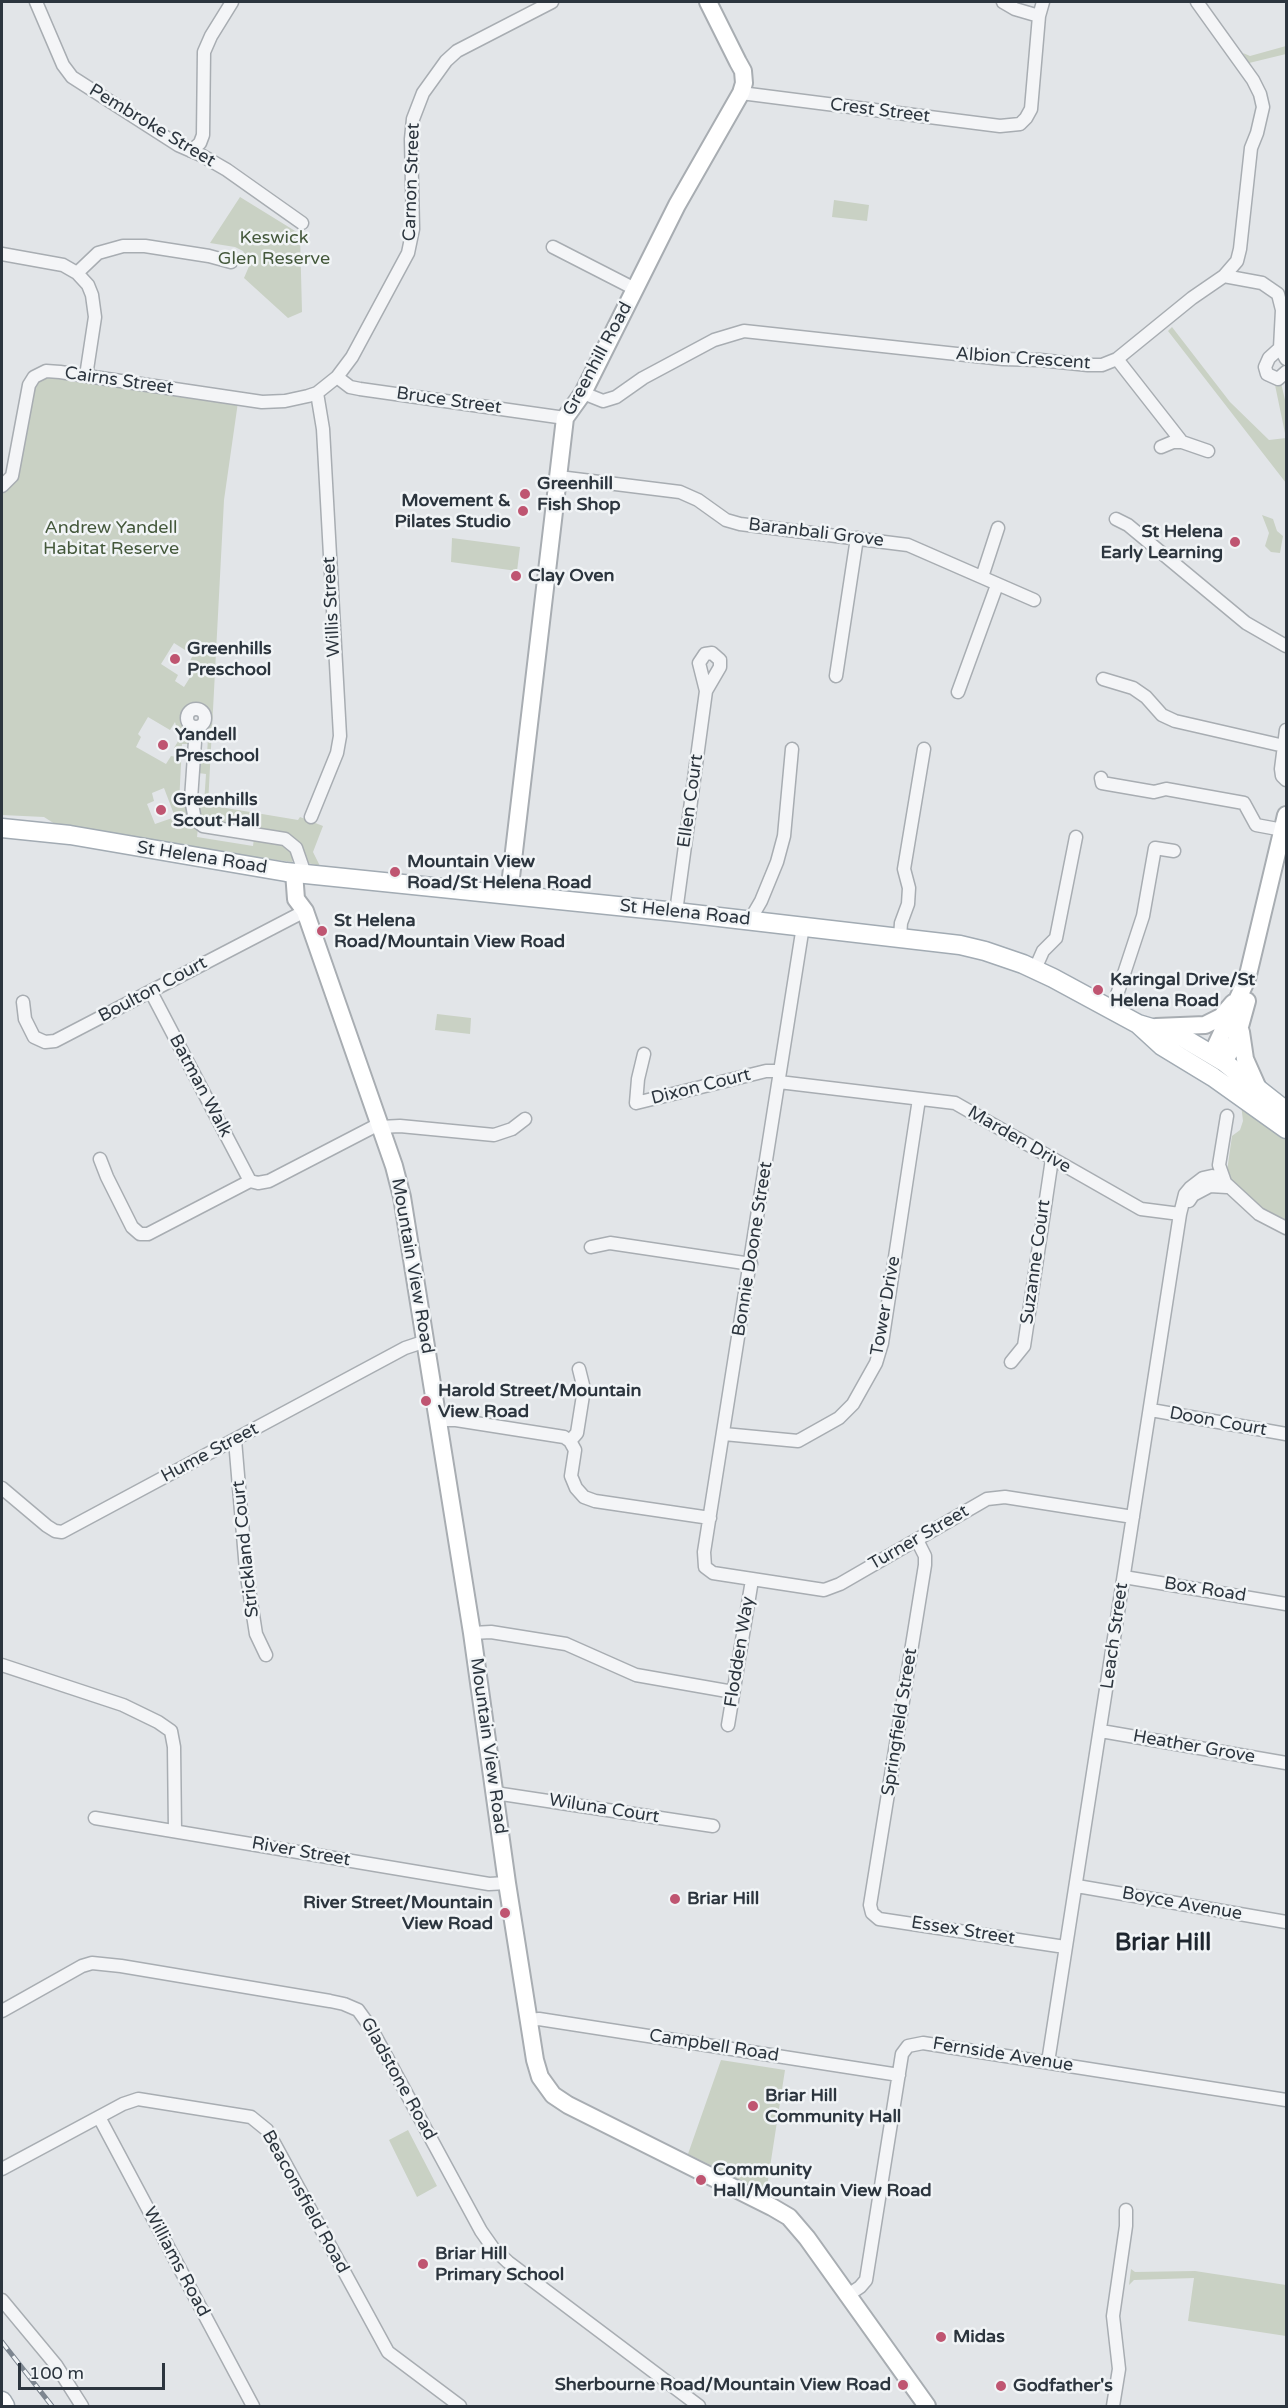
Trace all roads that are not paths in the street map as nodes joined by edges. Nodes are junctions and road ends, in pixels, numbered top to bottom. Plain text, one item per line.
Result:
1 (36, 2) edge
2 (232, 2) edge
3 (552, 2) edge
4 (708, 2) edge
5 (1003, 2) edge
6 (1043, 2) edge
7 (1197, 2) edge
8 (1039, 16) junction
9 (741, 93) junction
10 (191, 151) junction
11 (302, 223) dead end
12 (553, 247) dead end
13 (2, 254) edge
14 (231, 262) dead end
15 (77, 273) junction
16 (1224, 276) junction
17 (635, 289) junction
18 (1283, 353) edge
19 (1117, 359) junction
20 (1287, 372) edge
21 (86, 376) junction
22 (337, 378) junction
23 (317, 393) junction
24 (583, 393) junction
25 (565, 418) junction
26 (1182, 442) junction
27 (1161, 447) dead end
28 (1208, 451) dead end
29 (560, 477) junction
30 (3, 485) edge
31 (1116, 519) dead end
32 (998, 528) dead end
33 (857, 538) junction
34 (982, 577) junction
35 (997, 585) junction
36 (1034, 600) dead end
37 (1287, 646) edge
38 (836, 676) dead end
39 (1103, 679) dead end
40 (706, 691) dead end
41 (958, 692) dead end
42 (196, 727) dead end
43 (1287, 730) edge
44 (1284, 746) junction
45 (924, 748) dead end
46 (792, 749) dead end
47 (1101, 778) dead end
48 (1287, 780) edge
49 (311, 817) dead end
50 (1285, 822) edge
51 (2, 828) edge
52 (1076, 837) dead end
53 (1174, 851) dead end
54 (299, 869) junction
55 (509, 894) junction
56 (304, 911) junction
57 (676, 912) junction
58 (750, 920) junction
59 (803, 926) junction
60 (900, 937) junction
61 (1035, 969) junction
62 (1247, 979) junction
63 (151, 992) junction
64 (1238, 996) junction
65 (23, 1002) dead end
66 (1112, 1010) junction
67 (1147, 1026) junction
68 (1240, 1028) junction
69 (644, 1054) dead end
70 (1218, 1058) junction
71 (1207, 1074) junction
72 (780, 1077) junction
73 (1257, 1086) junction
74 (919, 1099) junction
75 (1287, 1111) edge
76 (1227, 1116) dead end
77 (525, 1119) dead end
78 (380, 1125) junction
79 (1287, 1129) edge
80 (100, 1159) dead end
81 (1052, 1159) junction
82 (250, 1180) junction
83 (1227, 1186) junction
84 (1180, 1212) junction
85 (1287, 1228) edge
86 (591, 1247) dead end
87 (750, 1264) junction
88 (426, 1341) junction
89 (1011, 1362) dead end
90 (579, 1369) dead end
91 (1150, 1410) junction
92 (438, 1420) junction
93 (724, 1434) junction
94 (1287, 1434) edge
95 (235, 1440) junction
96 (570, 1442) junction
97 (2, 1488) edge
98 (1133, 1517) junction
99 (710, 1518) junction
100 (917, 1540) junction
101 (708, 1571) joint
102 (1124, 1577) junction
103 (752, 1580) junction
104 (1287, 1604) edge
105 (472, 1633) junction
106 (266, 1655) dead end
107 (2, 1665) edge
108 (733, 1692) junction
109 (729, 1725) dead end
110 (1101, 1731) junction
111 (1287, 1763) edge
112 (495, 1793) junction
113 (95, 1818) dead end
114 (713, 1826) dead end
115 (175, 1831) junction
116 (507, 1883) junction
117 (1077, 1886) junction
118 (870, 1905) joint
119 (1287, 1922) edge
120 (1065, 1947) junction
121 (2, 2011) edge
122 (529, 2020) junction
123 (1048, 2062) junction
124 (899, 2075) junction
125 (1287, 2100) edge
126 (99, 2117) junction
127 (2, 2169) edge
128 (1126, 2210) dead end
129 (848, 2295) junction
130 (2, 2300) edge
131 (2, 2401) edge
132 (5, 2406) edge
133 (82, 2406) edge
134 (254, 2406) edge
135 (460, 2406) edge
136 (699, 2406) edge
137 (927, 2406) edge
138 (1113, 2406) edge

1 - 10 street, Pembroke Street
2 - 10 street
3 - 22 street, Carnon Street
4 - 9 street
5 - 8 street
6 - 8 street
7 - 16 street, Albion Crescent
8 - 9 street, Crest Street
9 - 17 street, Greenhill Road
10 - 11 street, Pembroke Street
12 - 17 street
13 - 15 street
14 - 15 street
15 - 21 street
16 - 18 street
16 - 19 street, Albion Crescent
17 - 24 street, Greenhill Road
18 - 20 street
19 - 24 street, Albion Crescent
19 - 26 street
21 - 23 street, Cairns Street
21 - 30 street, Cairns Street
22 - 23 street, Carnon Street
22 - 25 street, Bruce Street
23 - 49 street, Willis Street
24 - 25 street, Greenhill Road
25 - 29 street, Greenhill Road
26 - 27 street
26 - 28 street
29 - 33 street, Baranbali Grove
29 - 55 street, Greenhill Road
31 - 37 street
32 - 34 street
33 - 34 street, Baranbali Grove
33 - 38 street
34 - 35 street, Baranbali Grove
35 - 36 street, Baranbali Grove
35 - 41 street
39 - 44 street
40 - 57 street, Ellen Court
42 - 54 street
43 - 44 street
44 - 48 street
45 - 60 street
46 - 58 street
47 - 50 street
50 - 62 street
51 - 54 main road, St Helena Road
52 - 61 street
53 - 66 street
54 - 55 main road, St Helena Road
54 - 56 street, Mountain View Road
55 - 57 main road, St Helena Road
56 - 63 street, Boulton Court
56 - 78 street, Mountain View Road
57 - 58 main road, St Helena Road
58 - 59 main road, St Helena Road
59 - 60 main road, St Helena Road
59 - 72 street, Bonnie Doone Street
60 - 61 main road, St Helena Road
61 - 66 main road, St Helena Road
62 - 64 street
62 - 68 street
63 - 65 street, Boulton Court
63 - 82 street, Batman Walk
64 - 67 street
64 - 70 street
66 - 67 main road, St Helena Road
67 - 70 main road, St Helena Road
67 - 71 main road, St Helena Road
68 - 70 street
68 - 73 street
69 - 72 street, Dixon Court
70 - 71 main road
70 - 73 main road, St Helena Road
71 - 79 main road, St Helena Road
72 - 74 street, Marden Drive
72 - 87 street, Bonnie Doone Street
73 - 75 main road, St Helena Road
74 - 81 street, Marden Drive
74 - 93 street, Tower Drive
76 - 83 street
77 - 78 street
78 - 82 street
78 - 88 street, Mountain View Road
80 - 82 street
81 - 84 street, Marden Drive
81 - 89 street, Suzanne Court
83 - 84 street
83 - 85 street
84 - 91 street, Leach Street
86 - 87 street
87 - 93 street, Bonnie Doone Street
88 - 92 street, Mountain View Road
88 - 95 street, Hume Street
90 - 96 street
91 - 94 street, Doon Court
91 - 98 street, Leach Street
92 - 96 street
92 - 105 street, Mountain View Road
93 - 99 street, Bonnie Doone Street
95 - 97 street, Hume Street
95 - 106 street, Strickland Court
96 - 99 street
98 - 100 street, Turner Street
98 - 102 street, Leach Street
99 - 101 street, Bonnie Doone Street
100 - 103 street, Turner Street
100 - 118 street, Springfield Street
101 - 103 street, Turner Street
102 - 104 street, Box Road
102 - 110 street, Leach Street
103 - 108 street, Flodden Way
105 - 108 street
105 - 112 street, Mountain View Road
107 - 115 street
108 - 109 street, Flodden Way
110 - 111 street, Heather Grove
110 - 117 street, Leach Street
112 - 114 street, Wiluna Court
112 - 116 street, Mountain View Road
113 - 115 street, River Street
115 - 116 street, River Street
116 - 122 street, Mountain View Road
117 - 119 street, Boyce Avenue
117 - 120 street, Leach Street
118 - 120 street, Essex Street
120 - 123 street, Leach Street
121 - 136 street, Gladstone Road
122 - 124 street, Campbell Road
122 - 129 street, Mountain View Road
123 - 124 street, Fernside Avenue
123 - 125 street, Fernside Avenue
124 - 129 street, Fernside Avenue
126 - 127 street, Beaconsfield Road
126 - 134 street, Williams Road
126 - 135 street, Beaconsfield Road
128 - 138 street
129 - 137 street, Mountain View Road
130 - 133 street
131 - 132 main road

